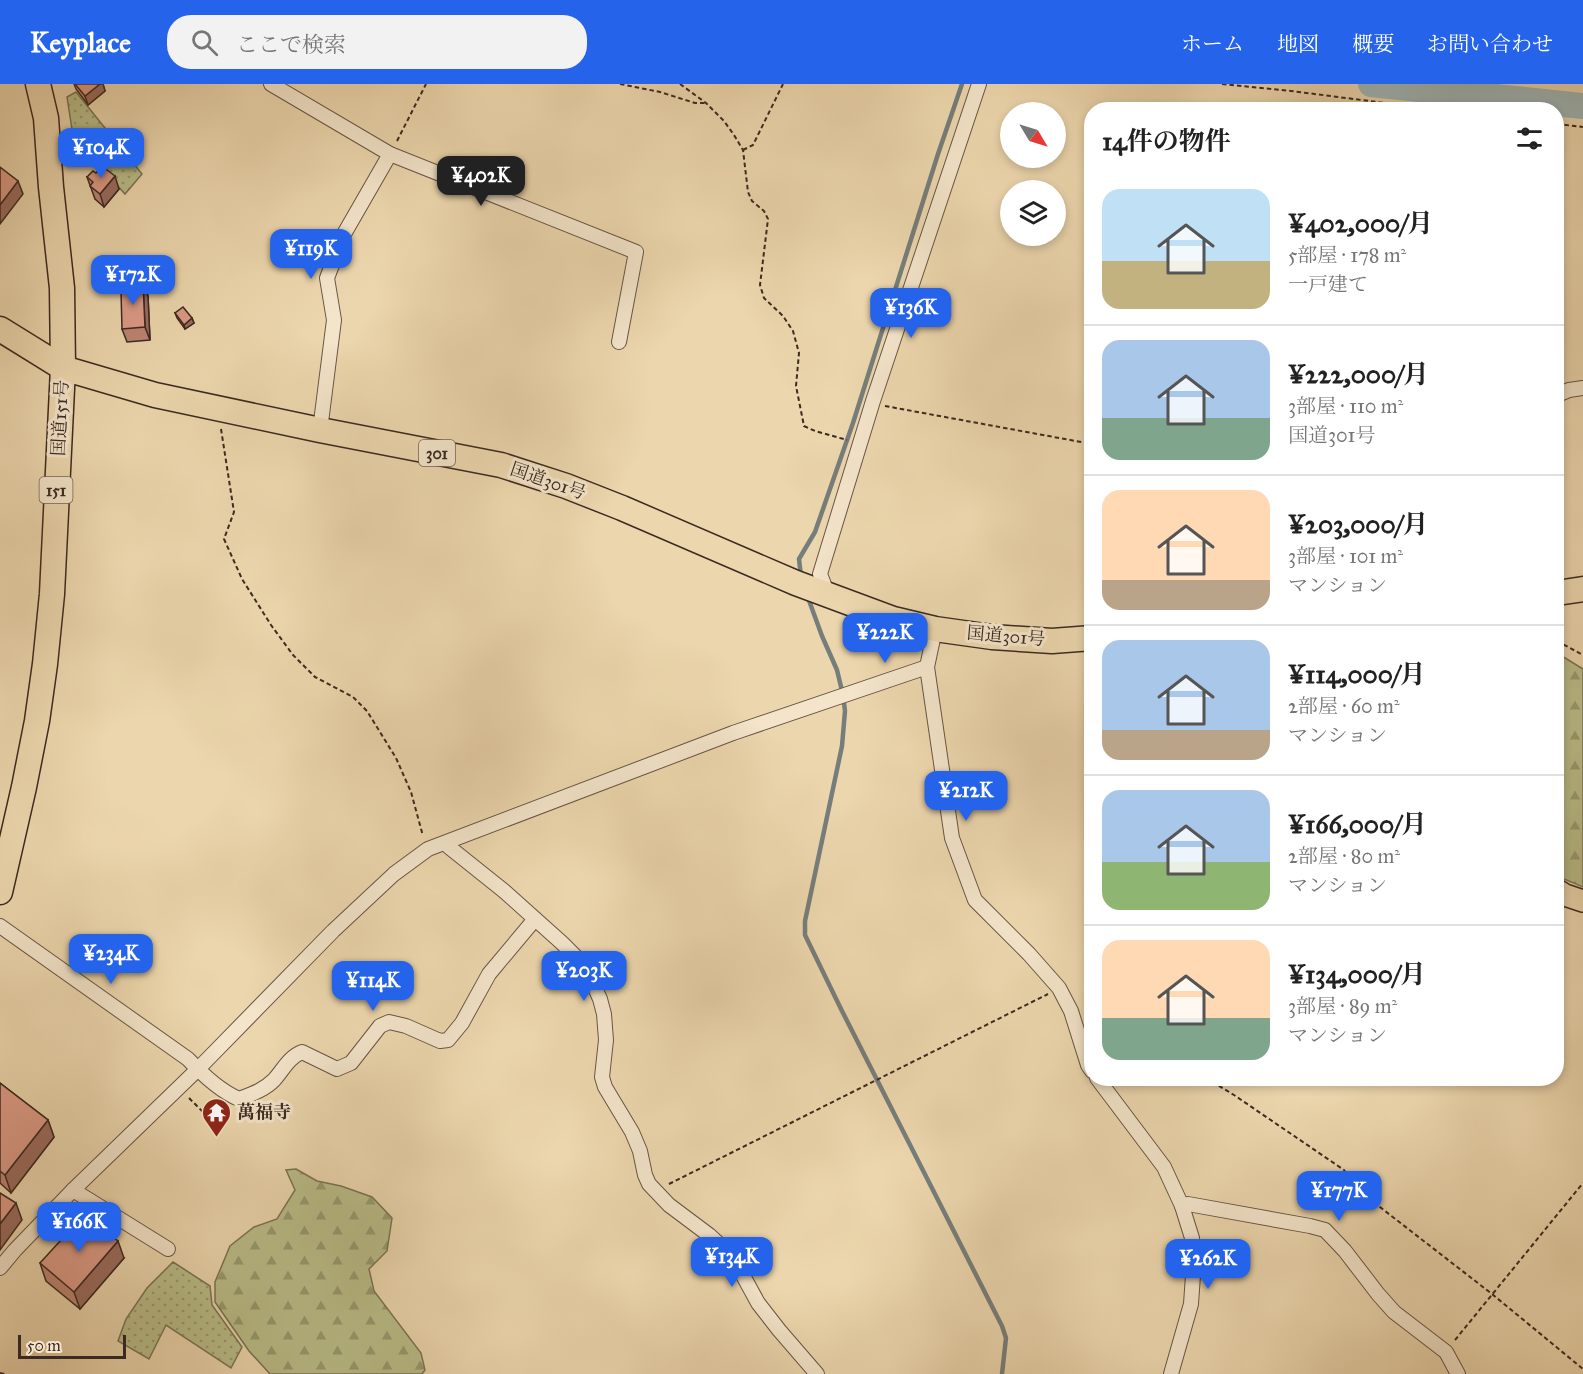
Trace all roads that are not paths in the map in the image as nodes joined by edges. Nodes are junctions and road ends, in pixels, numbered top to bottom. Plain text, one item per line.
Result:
1 (38, 84) edge
2 (270, 84) edge
3 (980, 84) edge
4 (390, 154) junction
5 (0, 329) edge
6 (619, 342) dead end
7 (63, 368) junction
8 (1583, 388) edge
9 (1564, 392) edge
10 (320, 430) junction
11 (1583, 589) edge
12 (813, 590) junction
13 (1564, 592) edge
14 (935, 629) junction
15 (1084, 639) edge
16 (927, 666) junction
17 (447, 843) junction
18 (0, 892) edge
19 (1564, 894) edge
20 (1583, 900) edge
21 (535, 919) junction
22 (0, 926) edge
23 (1084, 1052) edge
24 (198, 1069) junction
25 (1103, 1086) edge
26 (73, 1190) junction
27 (1182, 1206) junction
28 (168, 1249) dead end
29 (0, 1268) edge
30 (818, 1374) edge
31 (1170, 1374) edge
32 (1458, 1374) edge

1 - 7 highway, 国道151号 / 151
2 - 4 street
3 - 12 street
4 - 6 street
4 - 10 street
5 - 7 highway, 国道301号 / 301
7 - 10 highway, 国道301号 / 301
7 - 18 highway, 国道151号 / 151
8 - 9 street
10 - 12 highway, 国道301号 / 301
11 - 13 highway
12 - 14 highway, 国道301号 / 301
14 - 15 highway, 国道301号 / 301
14 - 16 street
16 - 17 street
16 - 23 street
17 - 21 street
17 - 24 street
19 - 20 main road
21 - 24 street
21 - 30 street
22 - 24 street
24 - 26 street
25 - 27 street
26 - 28 street
26 - 29 street
27 - 31 street
27 - 32 street

